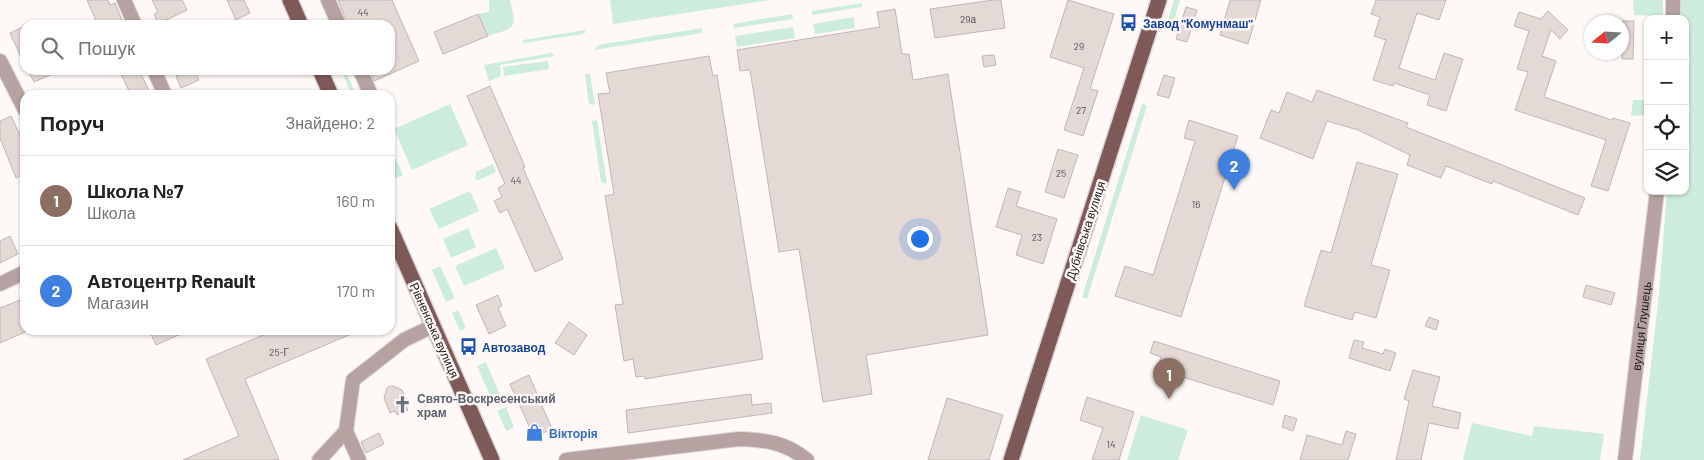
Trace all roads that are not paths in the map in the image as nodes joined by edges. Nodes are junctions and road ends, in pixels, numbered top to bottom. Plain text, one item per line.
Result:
1 (124, 0) edge
2 (290, 0) edge
3 (328, 0) edge
4 (1159, 0) edge
5 (1673, 0) edge
6 (1673, 15) edge
7 (133, 20) edge
8 (299, 20) edge
9 (337, 20) edge
10 (0, 61) edge
11 (156, 75) edge
12 (322, 75) edge
13 (362, 75) edge
14 (163, 90) edge
15 (330, 90) edge
16 (369, 90) edge
17 (20, 100) edge
18 (1657, 195) edge
19 (395, 239) edge
20 (20, 274) edge
21 (0, 284) edge
22 (433, 326) junction
23 (346, 431) junction
24 (319, 460) edge
25 (359, 460) edge
26 (492, 460) edge
27 (566, 460) edge
28 (807, 460) edge
29 (1011, 460) edge
30 (1625, 460) edge

1 - 7 street
2 - 8 main road
3 - 9 street
4 - 29 main road, Дубнівська вулиця
5 - 6 street
10 - 17 street
11 - 14 street
12 - 15 main road
13 - 16 street
18 - 30 street, вулиця Глушець
19 - 22 main road, Рівненська вулиця
20 - 21 street
22 - 23 street
22 - 26 main road, Рівненська вулиця
23 - 24 street
23 - 25 street
27 - 28 street

